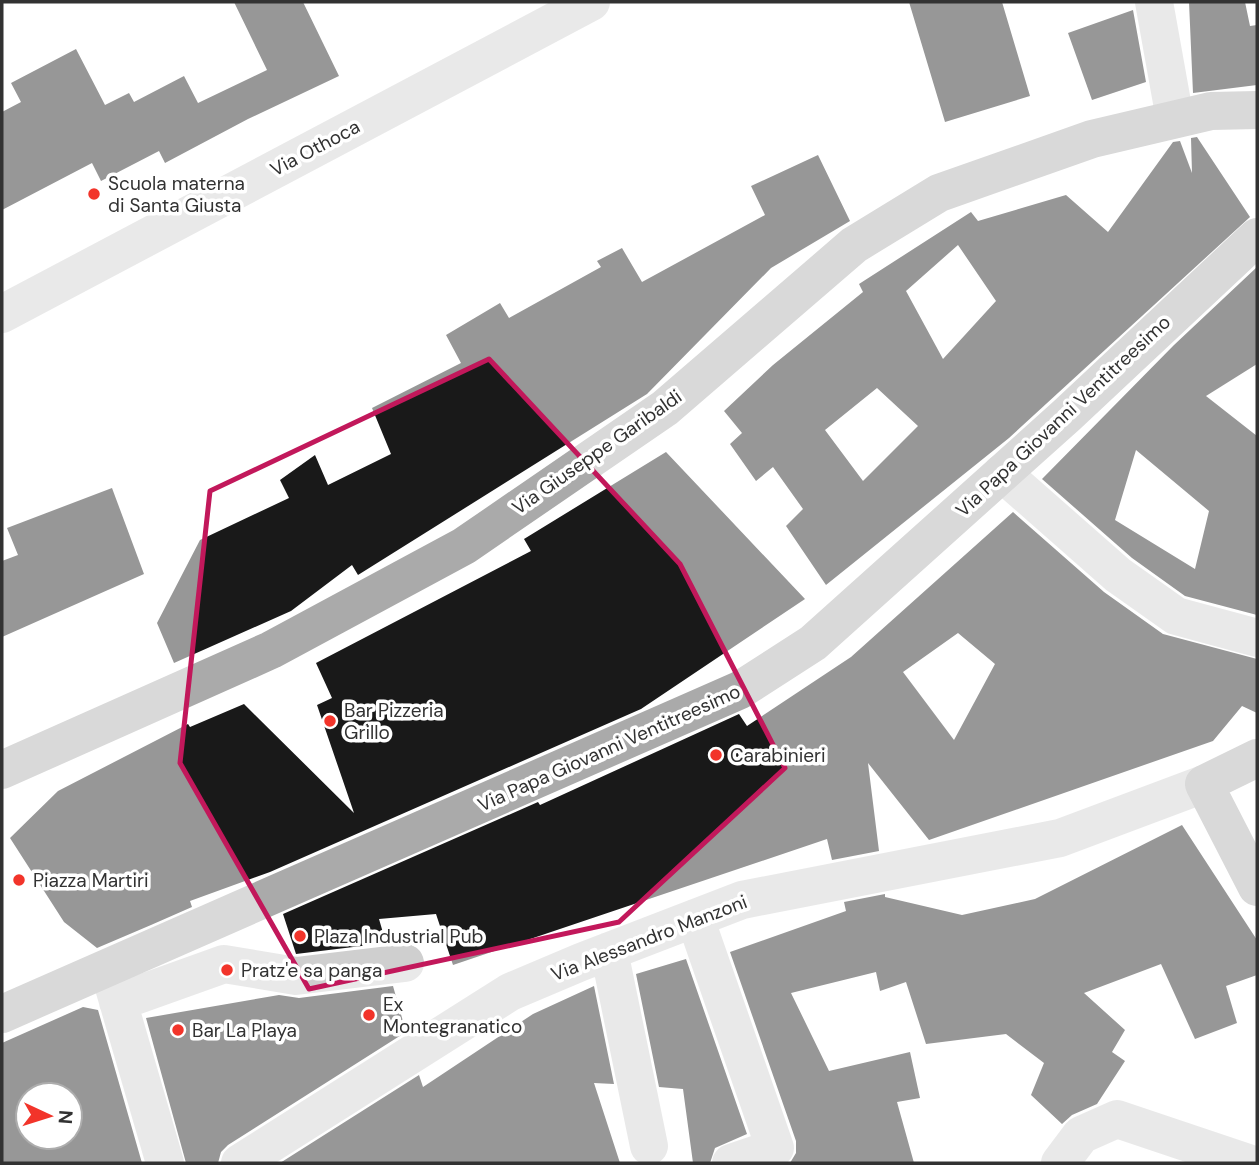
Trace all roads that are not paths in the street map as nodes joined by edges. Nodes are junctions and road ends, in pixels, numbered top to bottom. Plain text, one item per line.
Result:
1 (591, 2) edge
2 (1154, 2) edge
3 (1257, 110) edge
4 (1175, 118) junction
5 (1257, 237) edge
6 (2, 314) edge
7 (1002, 473) junction
8 (1257, 638) edge
9 (1257, 758) edge
10 (2, 770) edge
11 (1204, 784) junction
12 (1257, 887) edge
13 (695, 918) junction
14 (609, 951) junction
15 (405, 963) dead end
16 (114, 985) junction
17 (5, 1005) edge
18 (649, 1146) dead end
19 (164, 1163) edge
20 (240, 1163) edge
21 (731, 1163) edge
22 (1060, 1163) edge
23 (1248, 1163) edge

1 - 6 street, Via Othoca
2 - 4 street
3 - 4 main road, Via Giuseppe Garibaldi
4 - 10 main road, Via Giuseppe Garibaldi
5 - 7 main road, Via Papa Giovanni Ventitreesimo
7 - 8 street
7 - 16 main road, Via Papa Giovanni Ventitreesimo
9 - 11 main road, Via Alessandro Manzoni
11 - 12 main road
11 - 13 street, Via Alessandro Manzoni
13 - 14 street, Via Alessandro Manzoni
13 - 21 street
14 - 18 street
14 - 20 street, Via Alessandro Manzoni
15 - 16 street
16 - 17 main road, Via Papa Giovanni Ventitreesimo
16 - 19 street
22 - 23 street

